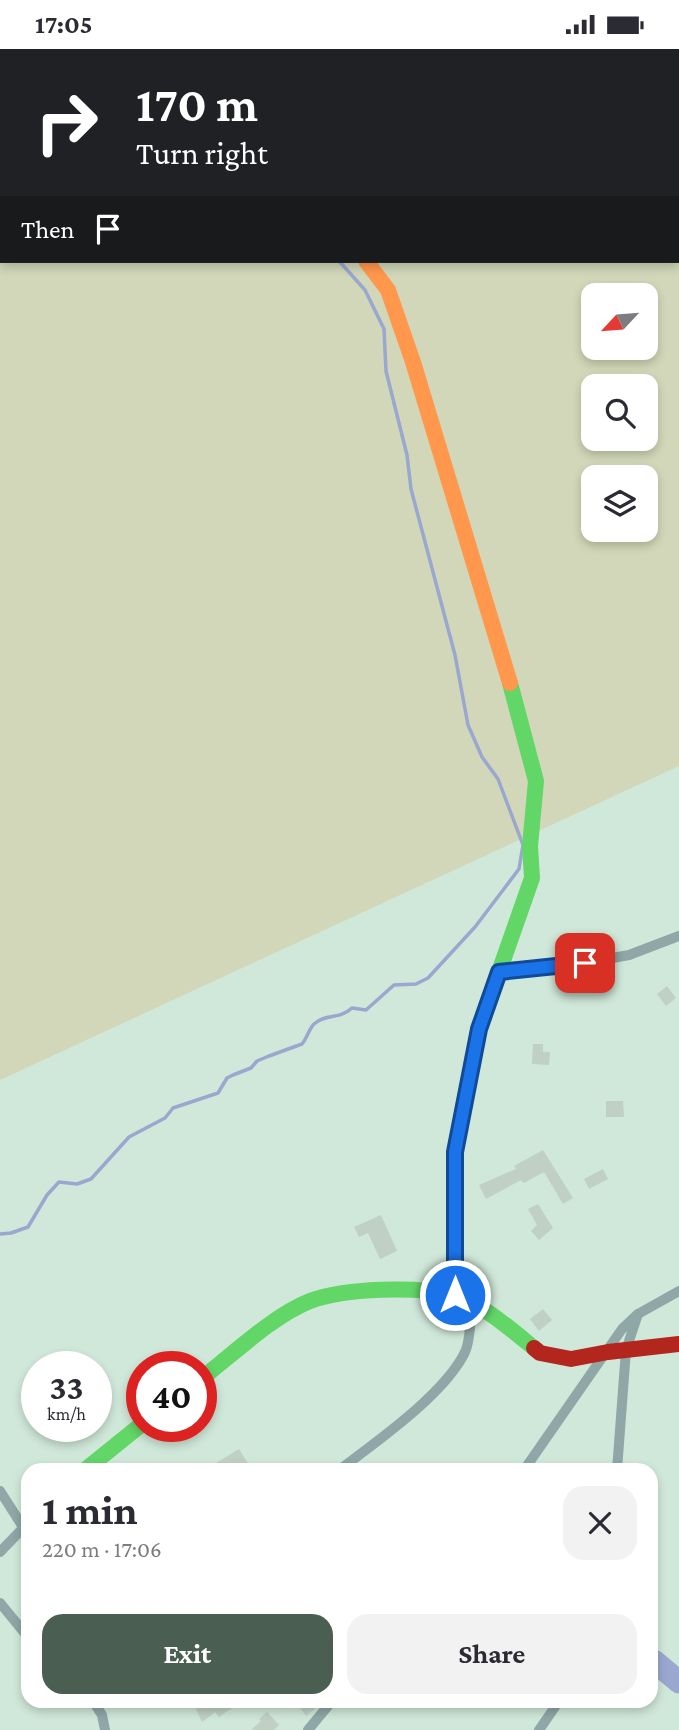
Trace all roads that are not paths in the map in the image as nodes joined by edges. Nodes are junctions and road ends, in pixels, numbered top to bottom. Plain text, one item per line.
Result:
1 (368, 263) edge
2 (679, 936) edge
3 (499, 972) junction
4 (679, 1291) edge
5 (455, 1295) junction
6 (472, 1304) junction
7 (639, 1314) junction
8 (679, 1344) edge
9 (626, 1350) junction
10 (608, 1352) junction
11 (217, 1367) edge
12 (126, 1438) edge
13 (94, 1463) edge
14 (348, 1463) edge
15 (529, 1463) edge
16 (618, 1463) edge
17 (0, 1491) edge
18 (21, 1518) edge
19 (21, 1529) edge
20 (0, 1552) edge
21 (0, 1603) edge
22 (21, 1628) edge
23 (98, 1708) edge
24 (326, 1708) edge
25 (554, 1708) edge
26 (105, 1730) edge
27 (307, 1730) edge
28 (539, 1730) edge

1 - 3 street
2 - 3 street
3 - 5 street
4 - 7 street
5 - 6 street
5 - 11 street
6 - 10 street
6 - 14 street
7 - 9 street
7 - 10 street
8 - 9 street
9 - 10 street
9 - 16 street
10 - 15 street
12 - 13 street
17 - 18 street
19 - 20 street
21 - 22 street
23 - 26 street
24 - 27 street
25 - 28 street

